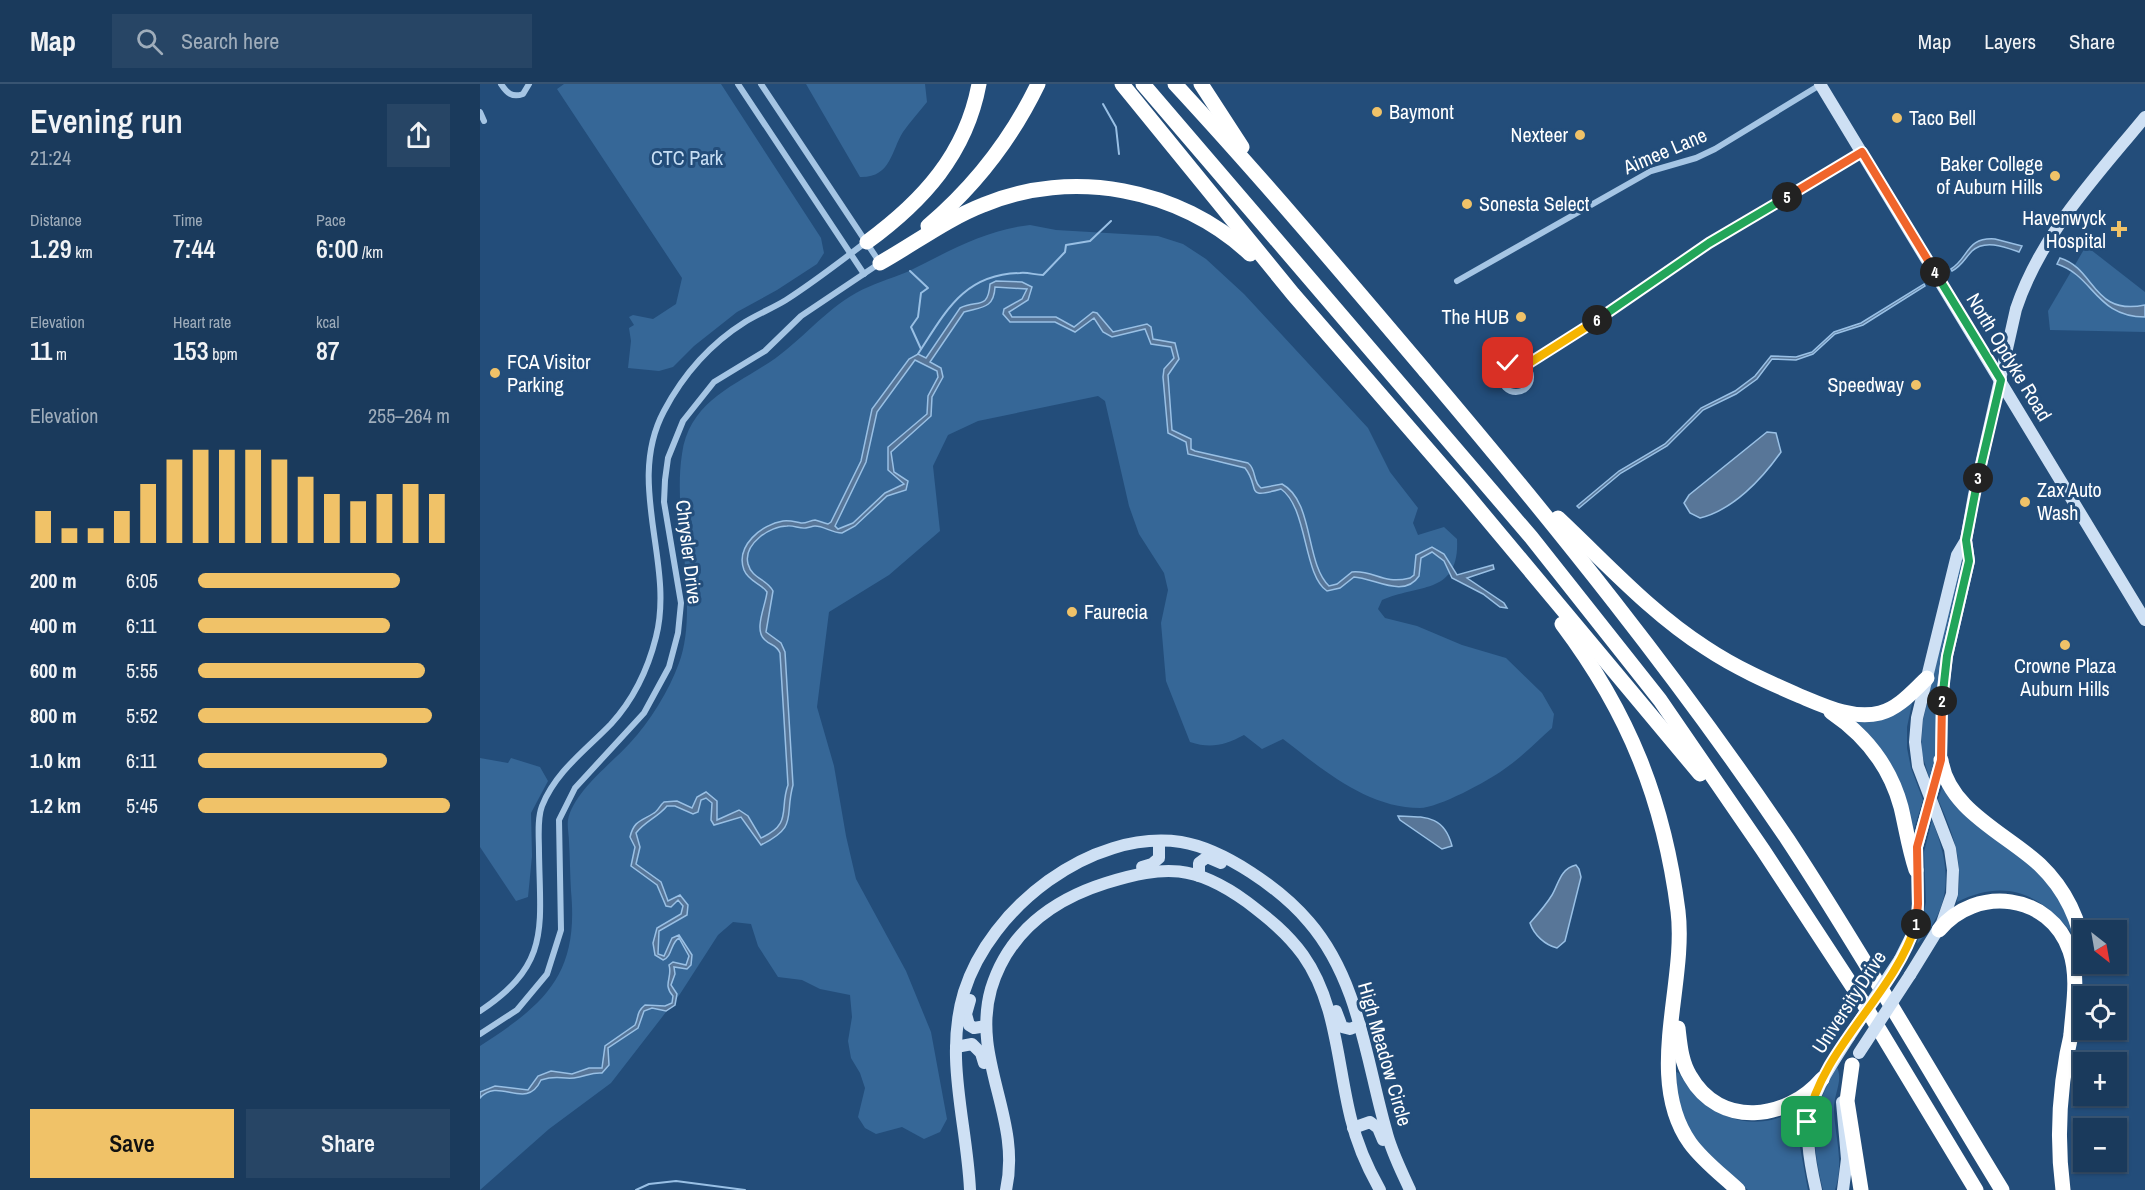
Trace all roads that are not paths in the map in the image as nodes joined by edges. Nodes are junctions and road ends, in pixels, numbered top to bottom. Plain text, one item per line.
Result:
1 (501, 84) edge
2 (529, 84) edge
3 (738, 84) edge
4 (761, 84) edge
5 (979, 84) edge
6 (1038, 84) edge
7 (1122, 84) edge
8 (1143, 84) edge
9 (1176, 84) edge
10 (1201, 84) edge
11 (1820, 84) edge
12 (480, 112) edge
13 (2145, 117) edge
14 (484, 121) dead end
15 (1862, 152) junction
16 (1257, 172) junction
17 (867, 242) junction
18 (851, 254) junction
19 (880, 263) junction
20 (864, 274) junction
21 (1457, 281) dead end
22 (1293, 294) junction
23 (1526, 365) junction
24 (2001, 380) junction
25 (1519, 482) junction
26 (1462, 489) junction
27 (1966, 540) junction
28 (2145, 620) edge
29 (1927, 678) junction
30 (1816, 702) junction
31 (1941, 760) junction
32 (1931, 798) junction
33 (1159, 841) junction
34 (1763, 850) junction
35 (1916, 870) junction
36 (1199, 876) junction
37 (1275, 890) junction
38 (1073, 895) junction
39 (2076, 920) edge
40 (1939, 930) junction
41 (983, 950) junction
42 (1303, 955) junction
43 (2083, 974) edge
44 (1675, 995) junction
45 (480, 1011) edge
46 (1360, 1025) junction
47 (986, 1026) junction
48 (480, 1034) edge
49 (2071, 1034) junction
50 (956, 1047) junction
51 (1855, 1059) junction
52 (1822, 1079) junction
53 (1353, 1128) junction
54 (1010, 1138) junction
55 (970, 1190) edge
56 (1006, 1190) edge
57 (1380, 1190) edge
58 (1410, 1190) edge
59 (1738, 1190) edge
60 (1816, 1190) edge
61 (1842, 1190) edge
62 (1862, 1190) edge
63 (1976, 1190) edge
64 (2002, 1190) edge
65 (2063, 1190) edge

1 - 2 street
3 - 18 street
4 - 17 street
5 - 17 highway
6 - 19 highway
7 - 22 highway
8 - 34 highway
9 - 16 highway
10 - 16 highway
11 - 15 main road, North Opdyke Road
11 - 21 street, Aimee Lane
12 - 14 street
13 - 24 main road, University Drive
15 - 23 street
15 - 24 main road, North Opdyke Road
16 - 25 highway
17 - 18 street, Chrysler Drive
17 - 19 street
18 - 20 street
18 - 45 street, Chrysler Drive
19 - 20 street, Chrysler Drive
19 - 22 highway
20 - 48 street, Chrysler Drive
22 - 26 highway
23 - 23 street
24 - 27 main road, University Drive
24 - 28 main road, North Opdyke Road
25 - 30 highway
25 - 64 highway
26 - 34 highway
26 - 44 highway
27 - 29 main road, University Drive
27 - 31 main road, University Drive
29 - 30 highway
29 - 32 main road, University Drive
30 - 35 highway
31 - 32 main road, University Drive
31 - 39 highway
32 - 35 main road, University Drive
32 - 40 main road, University Drive
33 - 37 main road, High Meadow Circle
33 - 38 main road
33 - 41 main road, High Meadow Circle
34 - 63 highway
35 - 52 main road, University Drive, bridge
36 - 37 main road
36 - 38 main road
36 - 42 main road
37 - 46 main road, High Meadow Circle
38 - 47 main road
40 - 49 highway
40 - 51 main road, University Drive, bridge
41 - 47 main road
41 - 50 main road, High Meadow Circle
42 - 46 main road
42 - 53 main road
43 - 49 highway
44 - 52 highway
44 - 59 highway
46 - 58 main road, High Meadow Circle
47 - 54 main road
49 - 65 highway
50 - 54 main road
50 - 55 main road, High Meadow Circle
51 - 61 main road, University Drive
51 - 62 highway
52 - 60 main road, University Drive
53 - 57 main road
53 - 58 main road
54 - 56 main road

